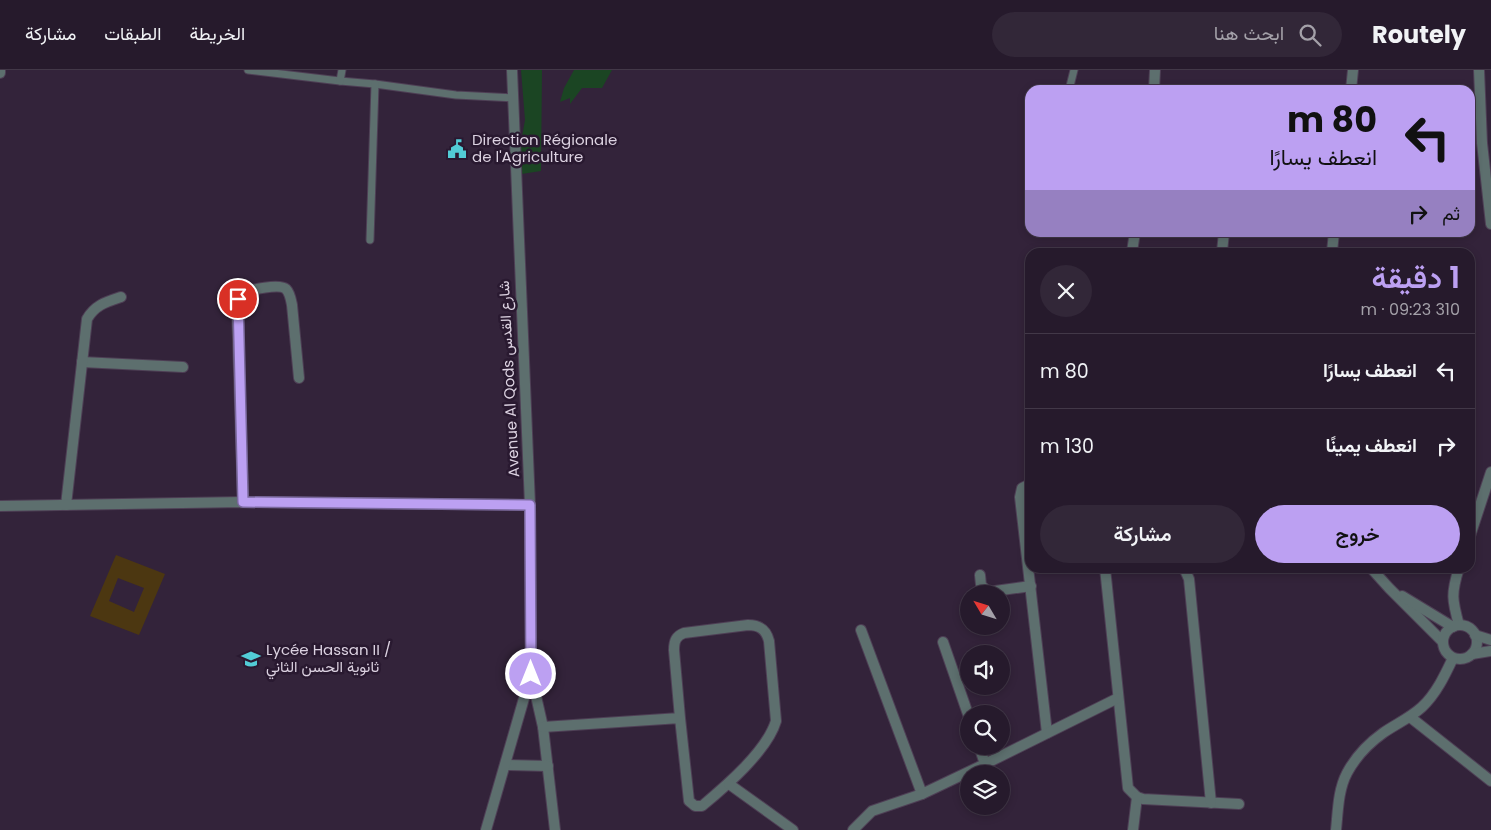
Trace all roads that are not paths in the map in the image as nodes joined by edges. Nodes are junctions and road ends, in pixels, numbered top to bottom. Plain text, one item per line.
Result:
1 (248, 70) edge
2 (342, 70) edge
3 (512, 70) edge
4 (1074, 70) edge
5 (1155, 70) edge
6 (1353, 70) edge
7 (1479, 70) edge
8 (340, 82) junction
9 (375, 84) junction
10 (1070, 85) edge
11 (1154, 85) edge
12 (1352, 85) edge
13 (513, 98) junction
14 (1491, 224) edge
15 (370, 240) dead end
16 (120, 297) dead end
17 (82, 362) junction
18 (183, 367) dead end
19 (299, 378) dead end
20 (1491, 472) edge
21 (1025, 486) edge
22 (243, 502) junction
23 (66, 505) junction
24 (530, 505) junction
25 (0, 506) edge
26 (1475, 521) edge
27 (1025, 537) edge
28 (1029, 573) edge
29 (1106, 573) edge
30 (1186, 573) edge
31 (1375, 573) edge
32 (1457, 573) edge
33 (980, 575) dead end
34 (1031, 586) junction
35 (1388, 588) junction
36 (1456, 626) junction
37 (861, 630) dead end
38 (1475, 635) junction
39 (1491, 640) edge
40 (943, 642) dead end
41 (1442, 642) junction
42 (1491, 651) edge
43 (1472, 654) junction
44 (1453, 658) junction
45 (531, 674) junction
46 (1118, 698) junction
47 (965, 705) edge
48 (1410, 717) junction
49 (680, 718) junction
50 (543, 727) junction
51 (1047, 733) junction
52 (982, 755) edge
53 (985, 764) junction
54 (506, 765) junction
55 (548, 766) junction
56 (1491, 781) edge
57 (729, 784) junction
58 (922, 794) junction
59 (1137, 797) junction
60 (1211, 803) junction
61 (1239, 804) dead end
62 (486, 830) edge
63 (555, 830) edge
64 (793, 830) edge
65 (853, 830) edge
66 (1133, 830) edge
67 (1336, 830) edge

1 - 8 lane
2 - 8 lane
3 - 13 street, Avenue Al Qods شارع القدس
4 - 10 lane
5 - 11 street
6 - 12 street
7 - 14 street
8 - 9 lane
9 - 13 lane
9 - 15 lane
13 - 24 street, Avenue Al Qods شارع القدس
16 - 17 street
17 - 18 street
17 - 23 street
19 - 22 street
20 - 26 street
21 - 27 street
22 - 23 street
22 - 24 street
23 - 25 street
24 - 45 street, Avenue Al Qods شارع القدس
28 - 34 street
29 - 46 street
30 - 60 street
31 - 35 street
32 - 36 street
33 - 34 street
34 - 51 street
35 - 36 street
35 - 41 street
36 - 38 street
36 - 41 street
37 - 58 street
38 - 39 street
38 - 43 street
40 - 47 street
41 - 44 street
42 - 43 street
43 - 44 street
44 - 48 street
45 - 50 street
45 - 54 street, Avenue Al Qods شارع القدس
46 - 51 street
46 - 59 street
48 - 56 street
48 - 67 street
49 - 50 street
49 - 57 street
49 - 57 street
50 - 55 street
51 - 53 street
52 - 53 street
53 - 58 street
54 - 55 street
54 - 62 street, Avenue Al Qods شارع القدس
55 - 63 street
57 - 64 street
58 - 65 street
59 - 60 street
59 - 66 street
60 - 61 street

